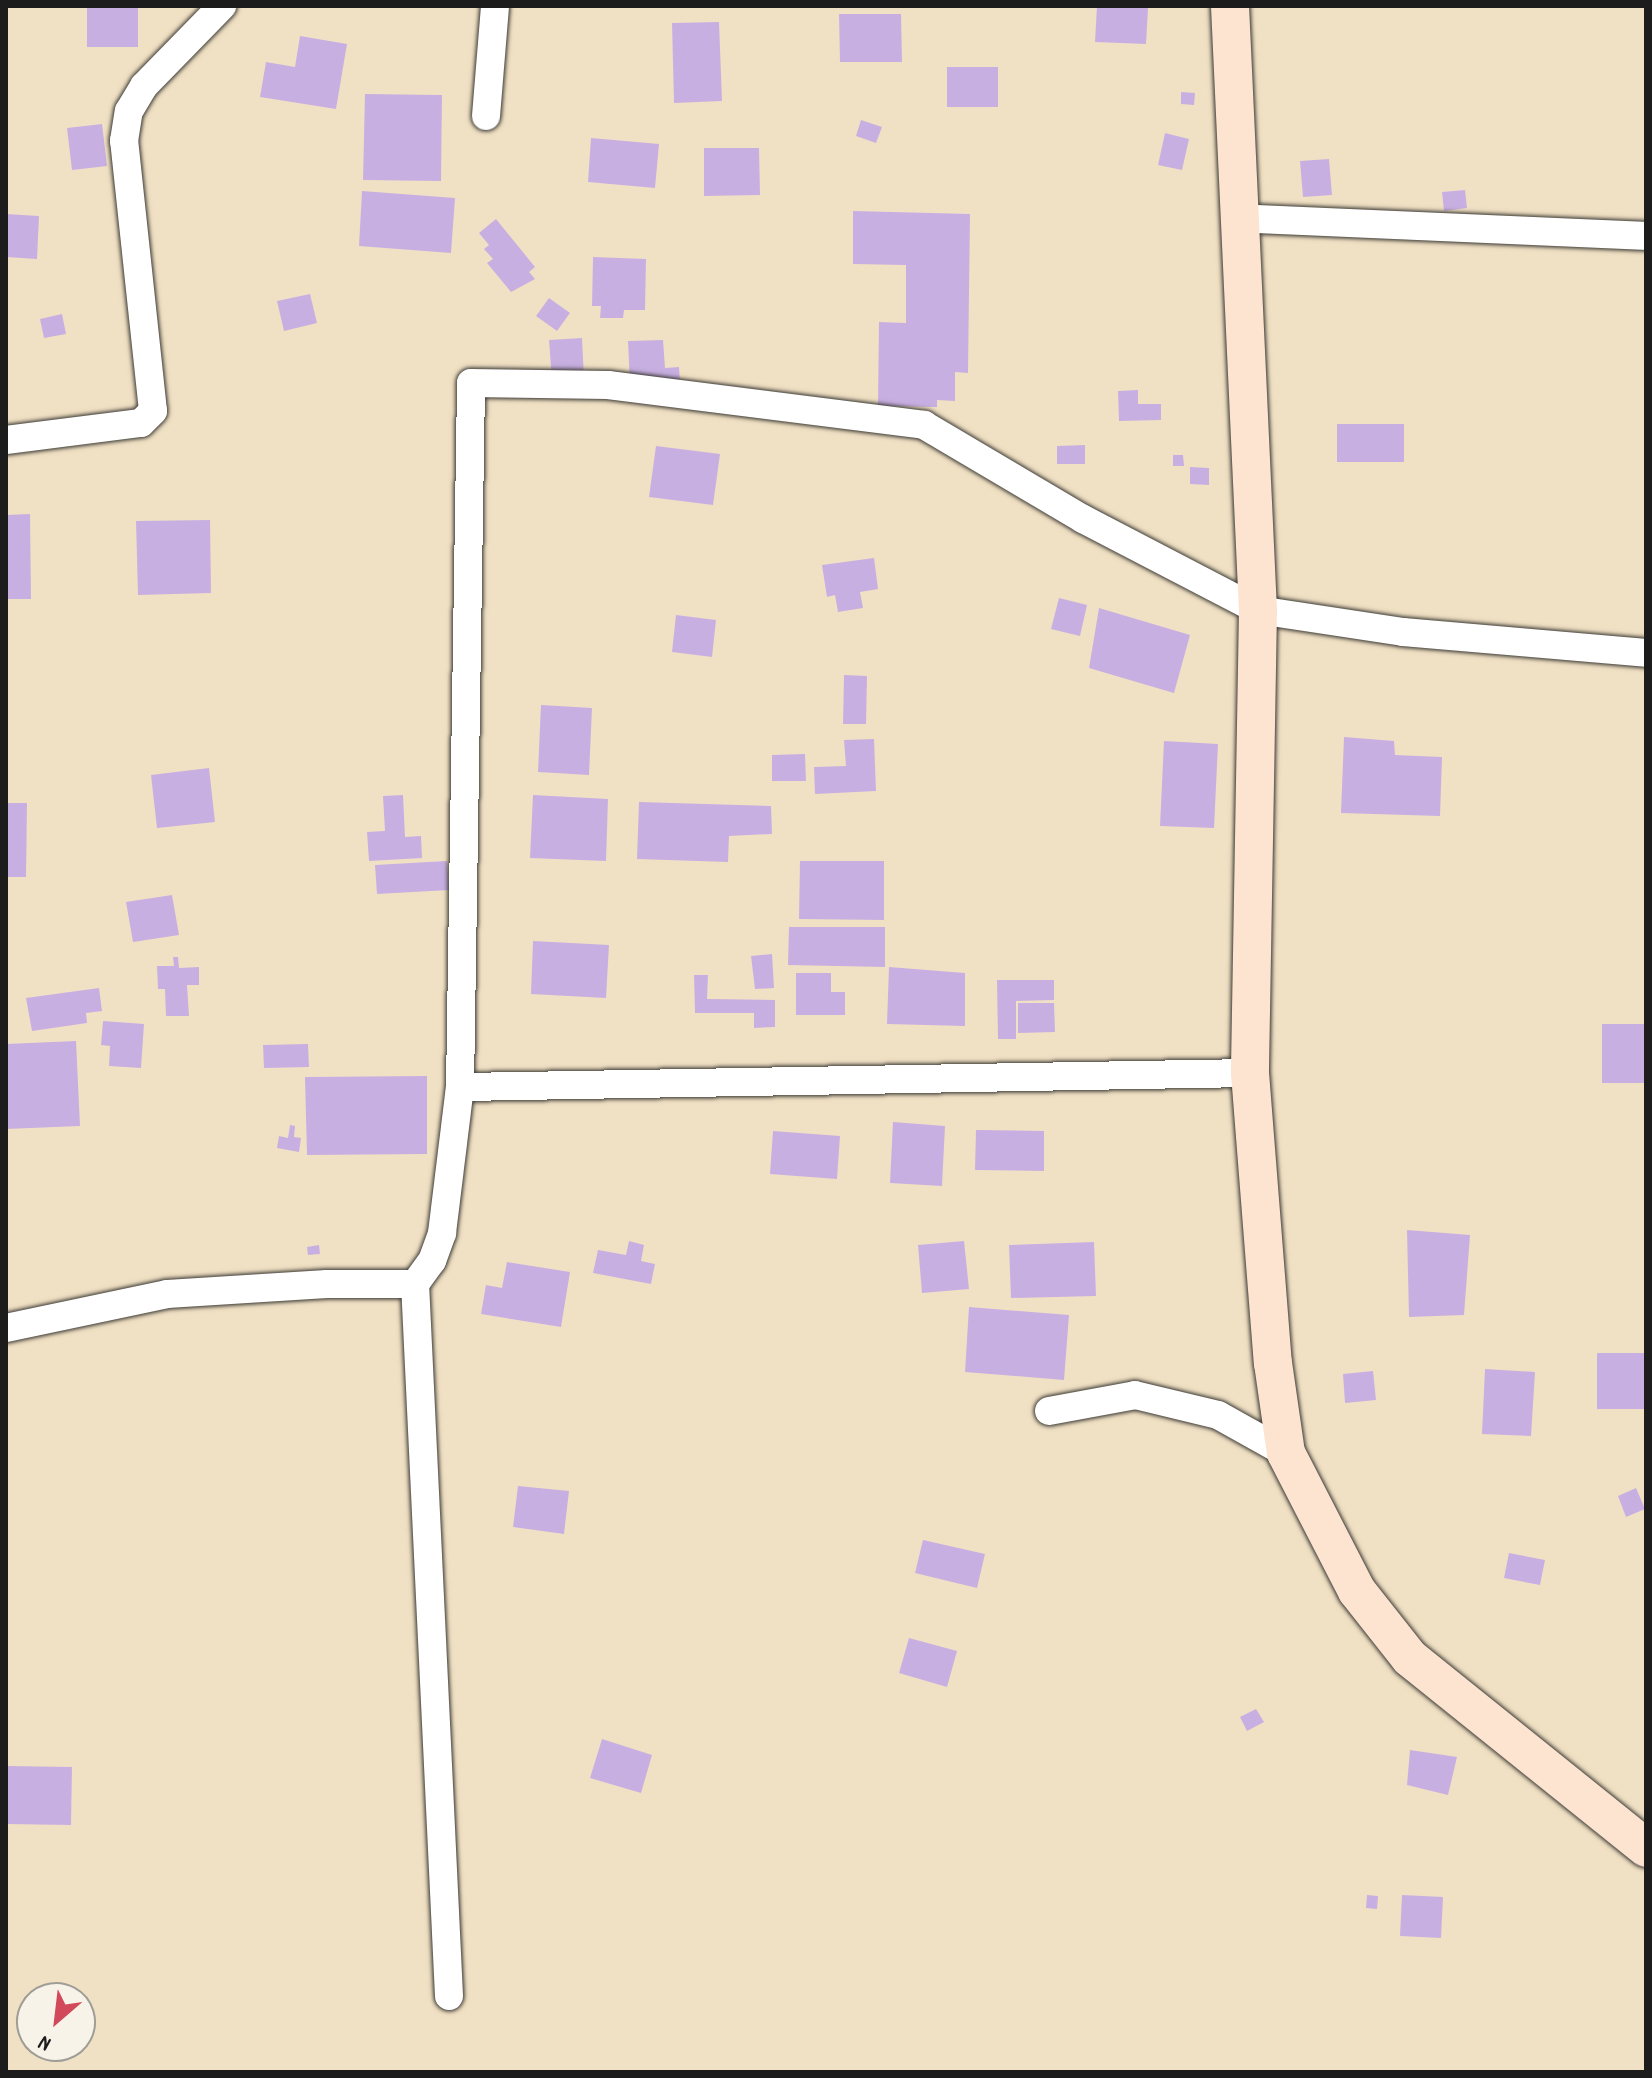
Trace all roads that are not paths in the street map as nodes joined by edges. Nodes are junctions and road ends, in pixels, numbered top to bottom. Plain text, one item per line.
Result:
1 (222, 6) edge
2 (495, 6) edge
3 (1230, 6) edge
4 (486, 116) dead end
5 (1236, 218) junction
6 (1646, 236) edge
7 (6, 440) edge
8 (1258, 610) junction
9 (1646, 653) edge
10 (1250, 1073) junction
11 (460, 1087) junction
12 (415, 1284) junction
13 (6, 1328) edge
14 (1049, 1411) dead end
15 (1286, 1453) junction
16 (1646, 1848) edge
17 (449, 1996) dead end

1 - 7 street
2 - 4 street
3 - 5 main road
5 - 6 street
5 - 8 main road
8 - 9 street
8 - 10 main road
8 - 11 street
10 - 11 street
10 - 15 main road
11 - 12 street
12 - 13 street
12 - 17 street
14 - 15 street
15 - 16 main road

